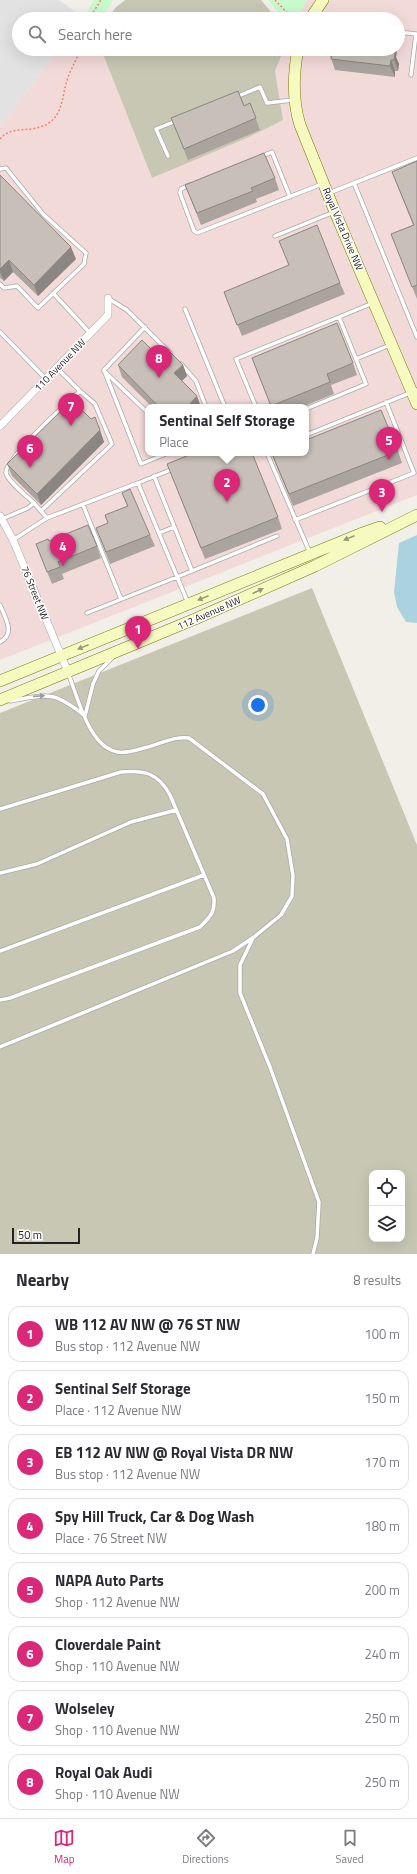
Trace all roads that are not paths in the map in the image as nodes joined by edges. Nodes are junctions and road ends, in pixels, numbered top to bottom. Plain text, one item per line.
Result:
1 (323, 0) edge
2 (314, 12) edge
3 (405, 33) edge
4 (416, 34) edge
5 (297, 56) edge
6 (411, 75) dead end
7 (232, 99) edge
8 (294, 100) junction
9 (184, 118) edge
10 (168, 156) dead end
11 (258, 158) edge
12 (417, 158) edge
13 (0, 169) edge
14 (195, 183) edge
15 (354, 183) junction
16 (325, 189) junction
17 (290, 197) junction
18 (335, 212) junction
19 (275, 236) dead end
20 (0, 284) edge
21 (53, 294) junction
22 (108, 298) joint
23 (375, 303) junction
24 (185, 309) dead end
25 (339, 317) junction
26 (144, 327) junction
27 (0, 332) edge
28 (91, 333) junction
29 (417, 337) edge
30 (392, 344) junction
31 (174, 357) edge
32 (356, 359) junction
33 (178, 362) edge
34 (58, 369) junction
35 (104, 370) junction
36 (47, 379) junction
37 (80, 391) junction
38 (414, 391) edge
39 (386, 402) junction
40 (205, 404) edge
41 (224, 404) edge
42 (255, 404) edge
43 (417, 404) edge
44 (309, 407) edge
45 (145, 410) edge
46 (0, 426) edge
47 (309, 434) edge
48 (161, 456) edge
49 (268, 456) edge
50 (176, 468) edge
51 (154, 476) junction
52 (138, 483) junction
53 (34, 503) junction
54 (83, 504) junction
55 (41, 512) junction
56 (415, 516) edge
57 (1, 518) edge
58 (47, 518) junction
59 (295, 520) junction
60 (174, 527) junction
61 (159, 533) junction
62 (277, 536) dead end
63 (13, 540) junction
64 (311, 554) junction
65 (192, 571) junction
66 (176, 576) junction
67 (121, 599) junction
68 (188, 604) junction
69 (0, 605) edge
70 (87, 613) dead end
71 (0, 642) edge
72 (118, 652) junction
73 (61, 656) junction
74 (68, 672) junction
75 (0, 681) edge
76 (0, 701) edge
77 (85, 716) junction
78 (0, 810) edge
79 (176, 810) junction
80 (0, 873) edge
81 (204, 875) junction
82 (254, 937) junction
83 (0, 951) edge
84 (0, 1000) edge
85 (0, 1047) edge
86 (313, 1254) edge

1 - 2 street
3 - 4 lane
4 - 6 lane
5 - 8 street, Royal Vista Drive NW
7 - 8 lane
8 - 16 street, Royal Vista Drive NW
9 - 10 lane
11 - 17 lane
12 - 15 lane
13 - 21 lane
14 - 17 lane
15 - 16 lane
15 - 29 lane
16 - 17 lane
16 - 18 street, Royal Vista Drive NW
18 - 19 lane
18 - 23 street, Royal Vista Drive NW
20 - 21 lane
21 - 28 lane
22 - 26 lane
22 - 28 street, 110 Avenue NW
23 - 25 lane
23 - 30 street, Royal Vista Drive NW
24 - 41 lane
25 - 32 lane
25 - 42 lane
26 - 31 lane
26 - 35 lane
27 - 36 lane
28 - 34 street, 110 Avenue NW
30 - 32 lane
30 - 38 street, Royal Vista Drive NW
32 - 44 lane
33 - 40 lane
34 - 36 street, 110 Avenue NW
34 - 37 lane
35 - 45 lane
35 - 48 lane
36 - 46 street, 110 Avenue NW
37 - 53 lane
37 - 55 lane
38 - 39 lane
38 - 43 street, Royal Vista Drive NW
39 - 47 lane
39 - 59 lane
49 - 59 lane
50 - 51 lane
51 - 52 lane
51 - 60 lane
52 - 54 lane
52 - 61 lane
53 - 55 lane
53 - 57 lane
54 - 58 lane
54 - 67 lane
55 - 58 lane
56 -> 64 street, 112 Avenue NW
72 -> 56 street, 112 Avenue NW
57 - 63 street, 76 Street NW
58 - 63 lane
59 - 64 lane
60 - 61 lane
60 - 65 lane
61 - 66 lane
62 - 65 lane
63 - 73 street, 76 Street NW
64 -> 68 street, 112 Avenue NW
65 - 66 lane
66 - 67 lane
66 - 68 lane
67 - 70 lane
68 -> 73 street, 112 Avenue NW
69 - 71 lane
72 - 74 street, 112 Avenue NW
72 - 77 lane
73 - 74 street, 76 Street NW
73 - 75 street, 112 Avenue NW
74 - 76 street, 112 Avenue NW
74 - 77 lane
76 -> 77 lane
77 - 82 lane
78 - 79 lane
79 - 80 lane
79 - 81 lane
81 - 83 lane
81 - 84 lane
82 - 85 lane
82 - 86 lane

